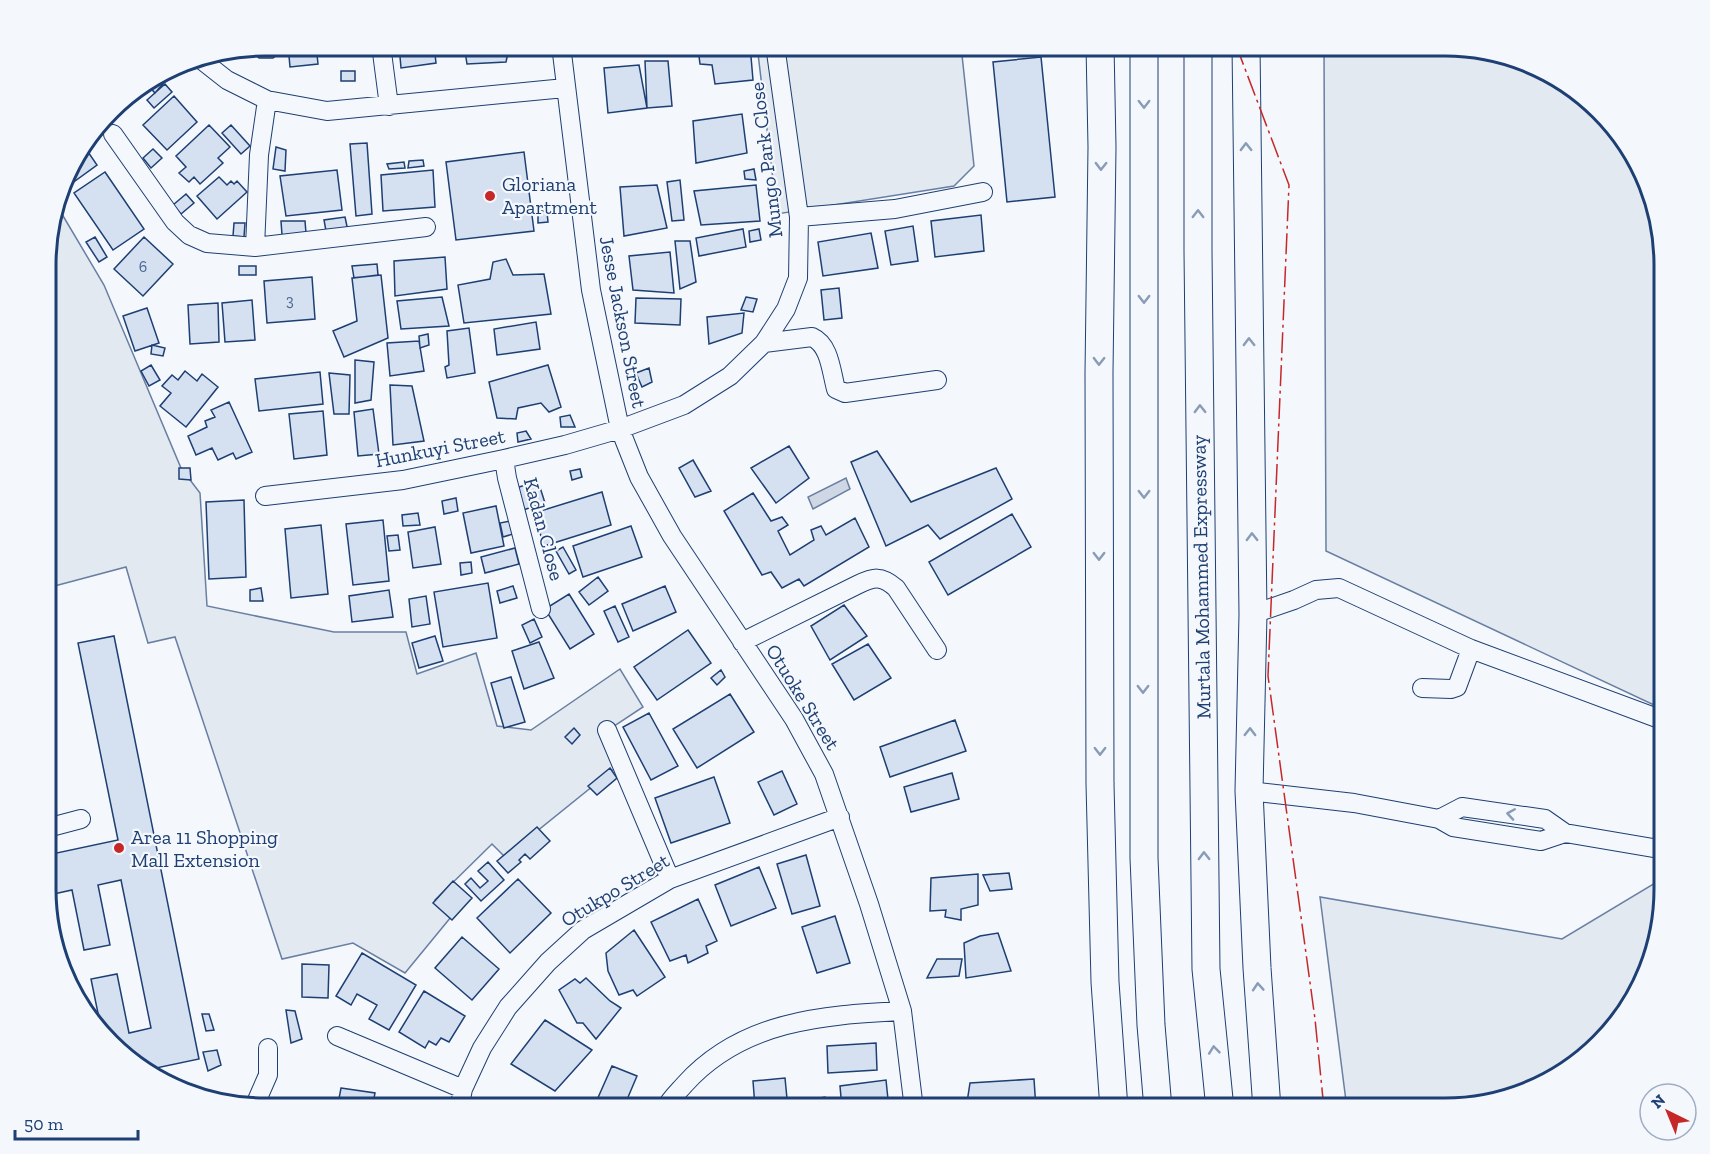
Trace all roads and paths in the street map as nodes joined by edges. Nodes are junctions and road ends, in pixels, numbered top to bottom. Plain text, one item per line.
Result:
1 (382, 56) edge
2 (562, 56) edge
3 (777, 56) edge
4 (1100, 56) edge
5 (1144, 56) edge
6 (1198, 56) edge
7 (1246, 56) edge
8 (206, 64) edge
9 (565, 88) junction
10 (267, 100) junction
11 (389, 106) junction
12 (113, 134) dead end
13 (983, 192) dead end
14 (799, 217) junction
15 (426, 227) dead end
16 (255, 247) junction
17 (764, 343) junction
18 (937, 380) dead end
19 (620, 429) junction
20 (504, 459) junction
21 (265, 496) dead end
22 (541, 609) dead end
23 (1253, 614) junction
24 (742, 642) junction
25 (1471, 649) junction
26 (937, 650) dead end
27 (1422, 688) dead end
28 (1654, 717) edge
29 (607, 730) dead end
30 (1249, 791) junction
31 (840, 817) junction
32 (81, 819) dead end
33 (56, 826) edge
34 (1654, 848) edge
35 (670, 879) junction
36 (902, 1011) junction
37 (337, 1036) dead end
38 (268, 1048) dead end
39 (463, 1089) junction
40 (258, 1098) edge
41 (461, 1098) edge
42 (674, 1098) edge
43 (913, 1098) edge
44 (1113, 1098) edge
45 (1157, 1098) edge
46 (1219, 1098) edge
47 (1266, 1098) edge

1 - 11 street
2 - 9 street, Jesse Jackson Street
3 - 14 street, Mungo Park Close
4 -> 44 highway
5 -> 45 highway
46 -> 6 highway, Murtala Mohammed Expressway
23 -> 7 highway
8 - 10 street
9 - 11 street
9 - 19 street, Jesse Jackson Street
10 - 11 street
10 - 16 street
12 - 16 street
13 - 14 street
14 - 17 street, Mungo Park Close
15 - 16 street
17 - 18 street
17 - 19 street, Mungo Park Close
19 - 20 street, Hunkuyi Street
19 - 24 street, Otuoke Street
20 - 21 street, Hunkuyi Street
20 - 22 street, Kadan Close
23 - 25 street
30 -> 23 highway
24 - 26 street
24 - 31 street, Otuoke Street
25 - 27 street
25 - 28 street
29 - 35 street
30 - 34 street
47 -> 30 highway
31 - 35 street, Otukpo Street
31 - 36 street, Otuoke Street
32 - 33 street
35 - 39 street, Otukpo Street
36 - 42 street
36 - 43 street, Otuoke Street
37 - 39 street
38 - 40 street
39 - 41 street, Otukpo Street

